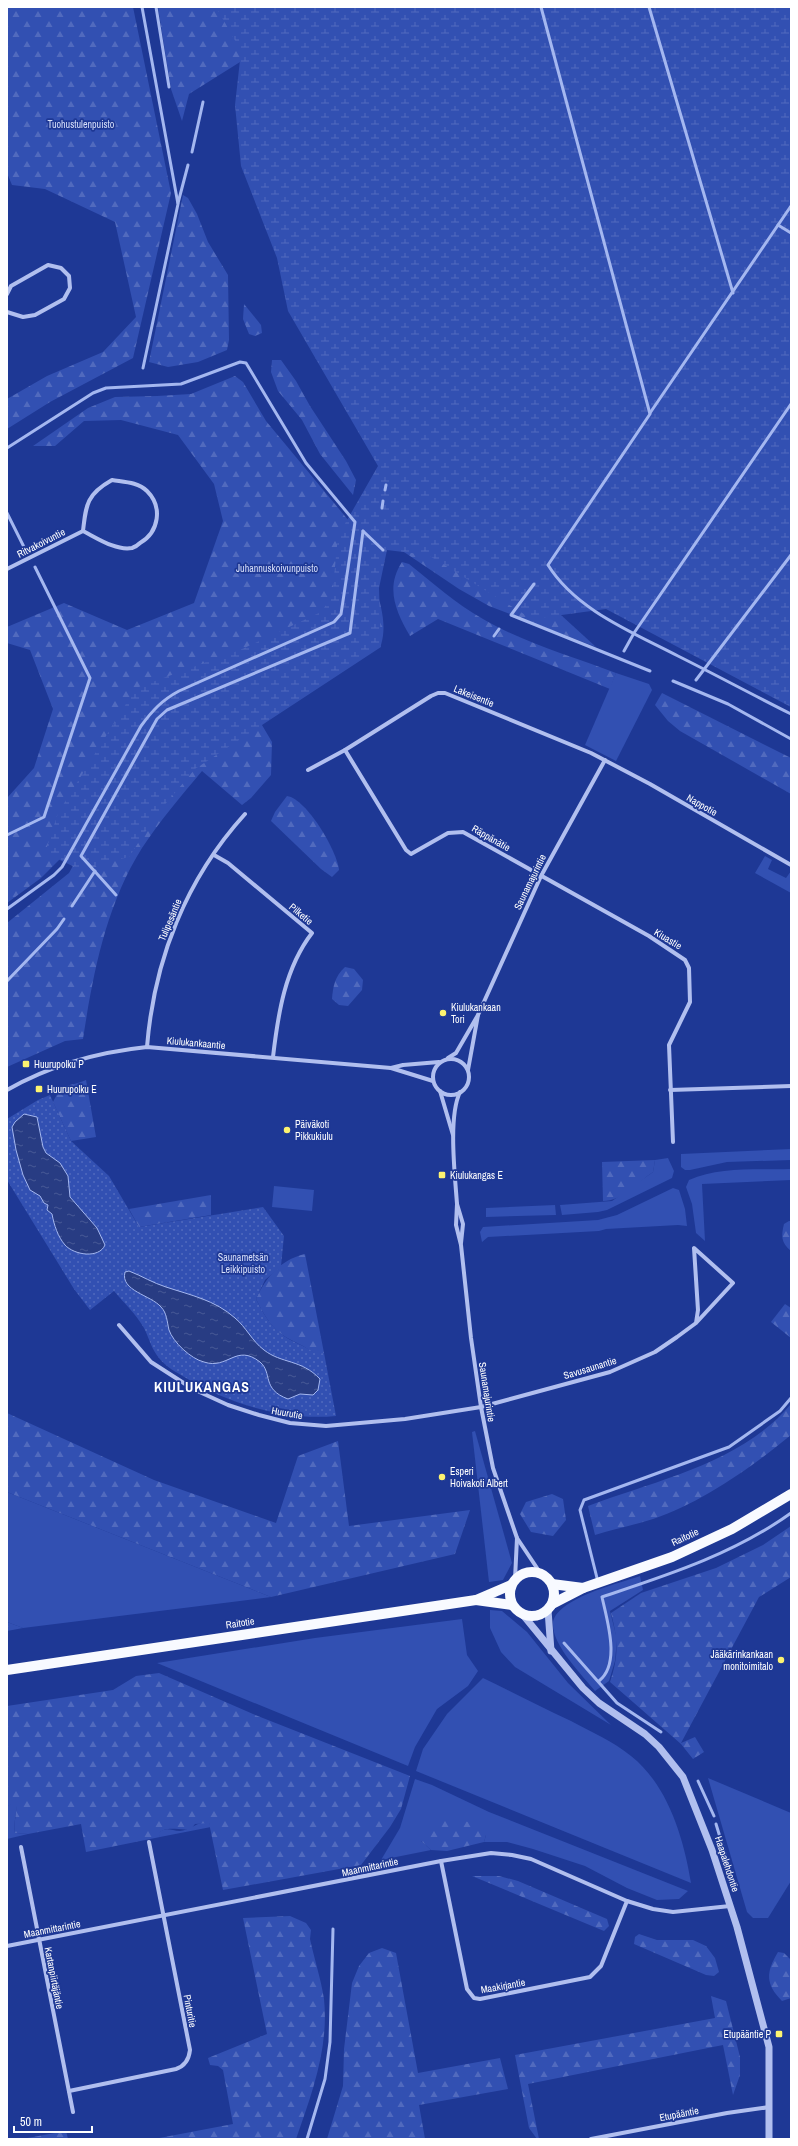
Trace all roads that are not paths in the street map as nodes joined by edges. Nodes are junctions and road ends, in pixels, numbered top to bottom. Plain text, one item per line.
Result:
1 (7, 294) edge
2 (7, 312) edge
3 (83, 531) junction
4 (7, 569) edge
5 (345, 750) junction
6 (605, 760) junction
7 (308, 770) dead end
8 (245, 814) dead end
9 (214, 855) junction
10 (791, 865) edge
11 (541, 876) junction
12 (478, 1014) junction
13 (147, 1047) junction
14 (273, 1057) junction
15 (448, 1058) junction
16 (439, 1062) junction
17 (391, 1068) junction
18 (468, 1070) junction
19 (433, 1081) junction
20 (791, 1086) edge
21 (7, 1090) edge
22 (670, 1090) junction
23 (440, 1091) junction
24 (460, 1092) junction
25 (454, 1138) junction
26 (673, 1142) dead end
27 (457, 1204) junction
28 (461, 1245) junction
29 (696, 1323) junction
30 (119, 1325) dead end
31 (481, 1407) junction
32 (791, 1494) edge
33 (518, 1538) junction
34 (541, 1574) junction
35 (513, 1582) junction
36 (552, 1584) junction
37 (583, 1588) junction
38 (476, 1600) junction
39 (512, 1605) junction
40 (550, 1607) junction
41 (523, 1615) junction
42 (551, 1652) junction
43 (7, 1670) edge
44 (149, 1842) dead end
45 (20, 1847) dead end
46 (441, 1861) junction
47 (627, 1900) junction
48 (730, 1906) junction
49 (163, 1916) junction
50 (38, 1940) junction
51 (7, 1946) edge
52 (69, 2091) junction
53 (770, 2107) junction
54 (74, 2112) dead end
55 (591, 2139) edge
56 (769, 2139) edge

1 - 2 street
3 - 3 street
3 - 4 street, Ritvakoivuntie
5 - 6 street, Lakeisentie
5 - 7 street, Lakeisentie
5 - 11 street, Räppänätie
6 - 10 street, Nappotie
6 - 11 street, Saunamajurintie
8 - 9 street, Tulipesäntie
9 - 13 street, Tulipesäntie
9 - 14 street, Pilketie
11 - 12 street, Saunamajurintie
11 - 22 street, Kiuastie
12 - 15 street, Saunamajurintie
12 - 18 street, Saunamajurintie
13 - 14 street, Kiulukankaantie
13 - 21 street, Kiulukankaantie
14 - 17 street, Kiulukankaantie
15 - 16 street
15 - 18 street
16 - 17 street, Kiulukankaantie
16 - 19 street
17 - 19 street, Kiulukankaantie
18 - 24 street
19 - 23 street
20 - 22 street
22 - 26 street, Kiuastie
23 - 24 street
23 - 25 street, Saunamajurintie
24 - 25 street, Saunamajurintie
25 - 27 street, Saunamajurintie
27 - 28 street, Saunamajurintie
27 - 28 street, Saunamajurintie
28 - 31 street, Saunamajurintie
29 - 29 street, Savusaunantie
29 - 31 street, Savusaunantie
30 - 31 street, Huurutie
31 - 33 street, Saunamajurintie
32 - 37 main road, Raitotie
33 - 34 street, Saunamajurintie
33 - 35 street, Saunamajurintie
34 - 35 main road, Raitotie
34 - 36 main road
35 - 38 main road, Raitotie
35 - 39 main road
36 - 37 main road, Raitotie
36 - 40 main road
37 - 40 main road, Raitotie
38 - 39 main road, Raitotie
38 - 43 main road, Raitotie
39 - 41 main road
40 - 41 main road
40 - 42 street
41 - 42 street, Haapalehdontie
42 - 48 street, Haapalehdontie
44 - 49 street, Pinturitie
45 - 50 street, Kartanpiirtäjäntie
46 - 47 street, Maanmittarintie
46 - 47 street, Maakirjantie
46 - 49 street, Maanmittarintie
47 - 48 street, Maanmittarintie
48 - 53 street, Haapalehdontie
49 - 50 street, Maanmittarintie
49 - 52 street, Pinturitie
50 - 51 street, Maanmittarintie
50 - 52 street, Kartanpiirtäjäntie
52 - 54 street, Kartanpiirtäjäntie
53 - 55 street, Etupääntie
53 - 56 street, Haapalehdontie

